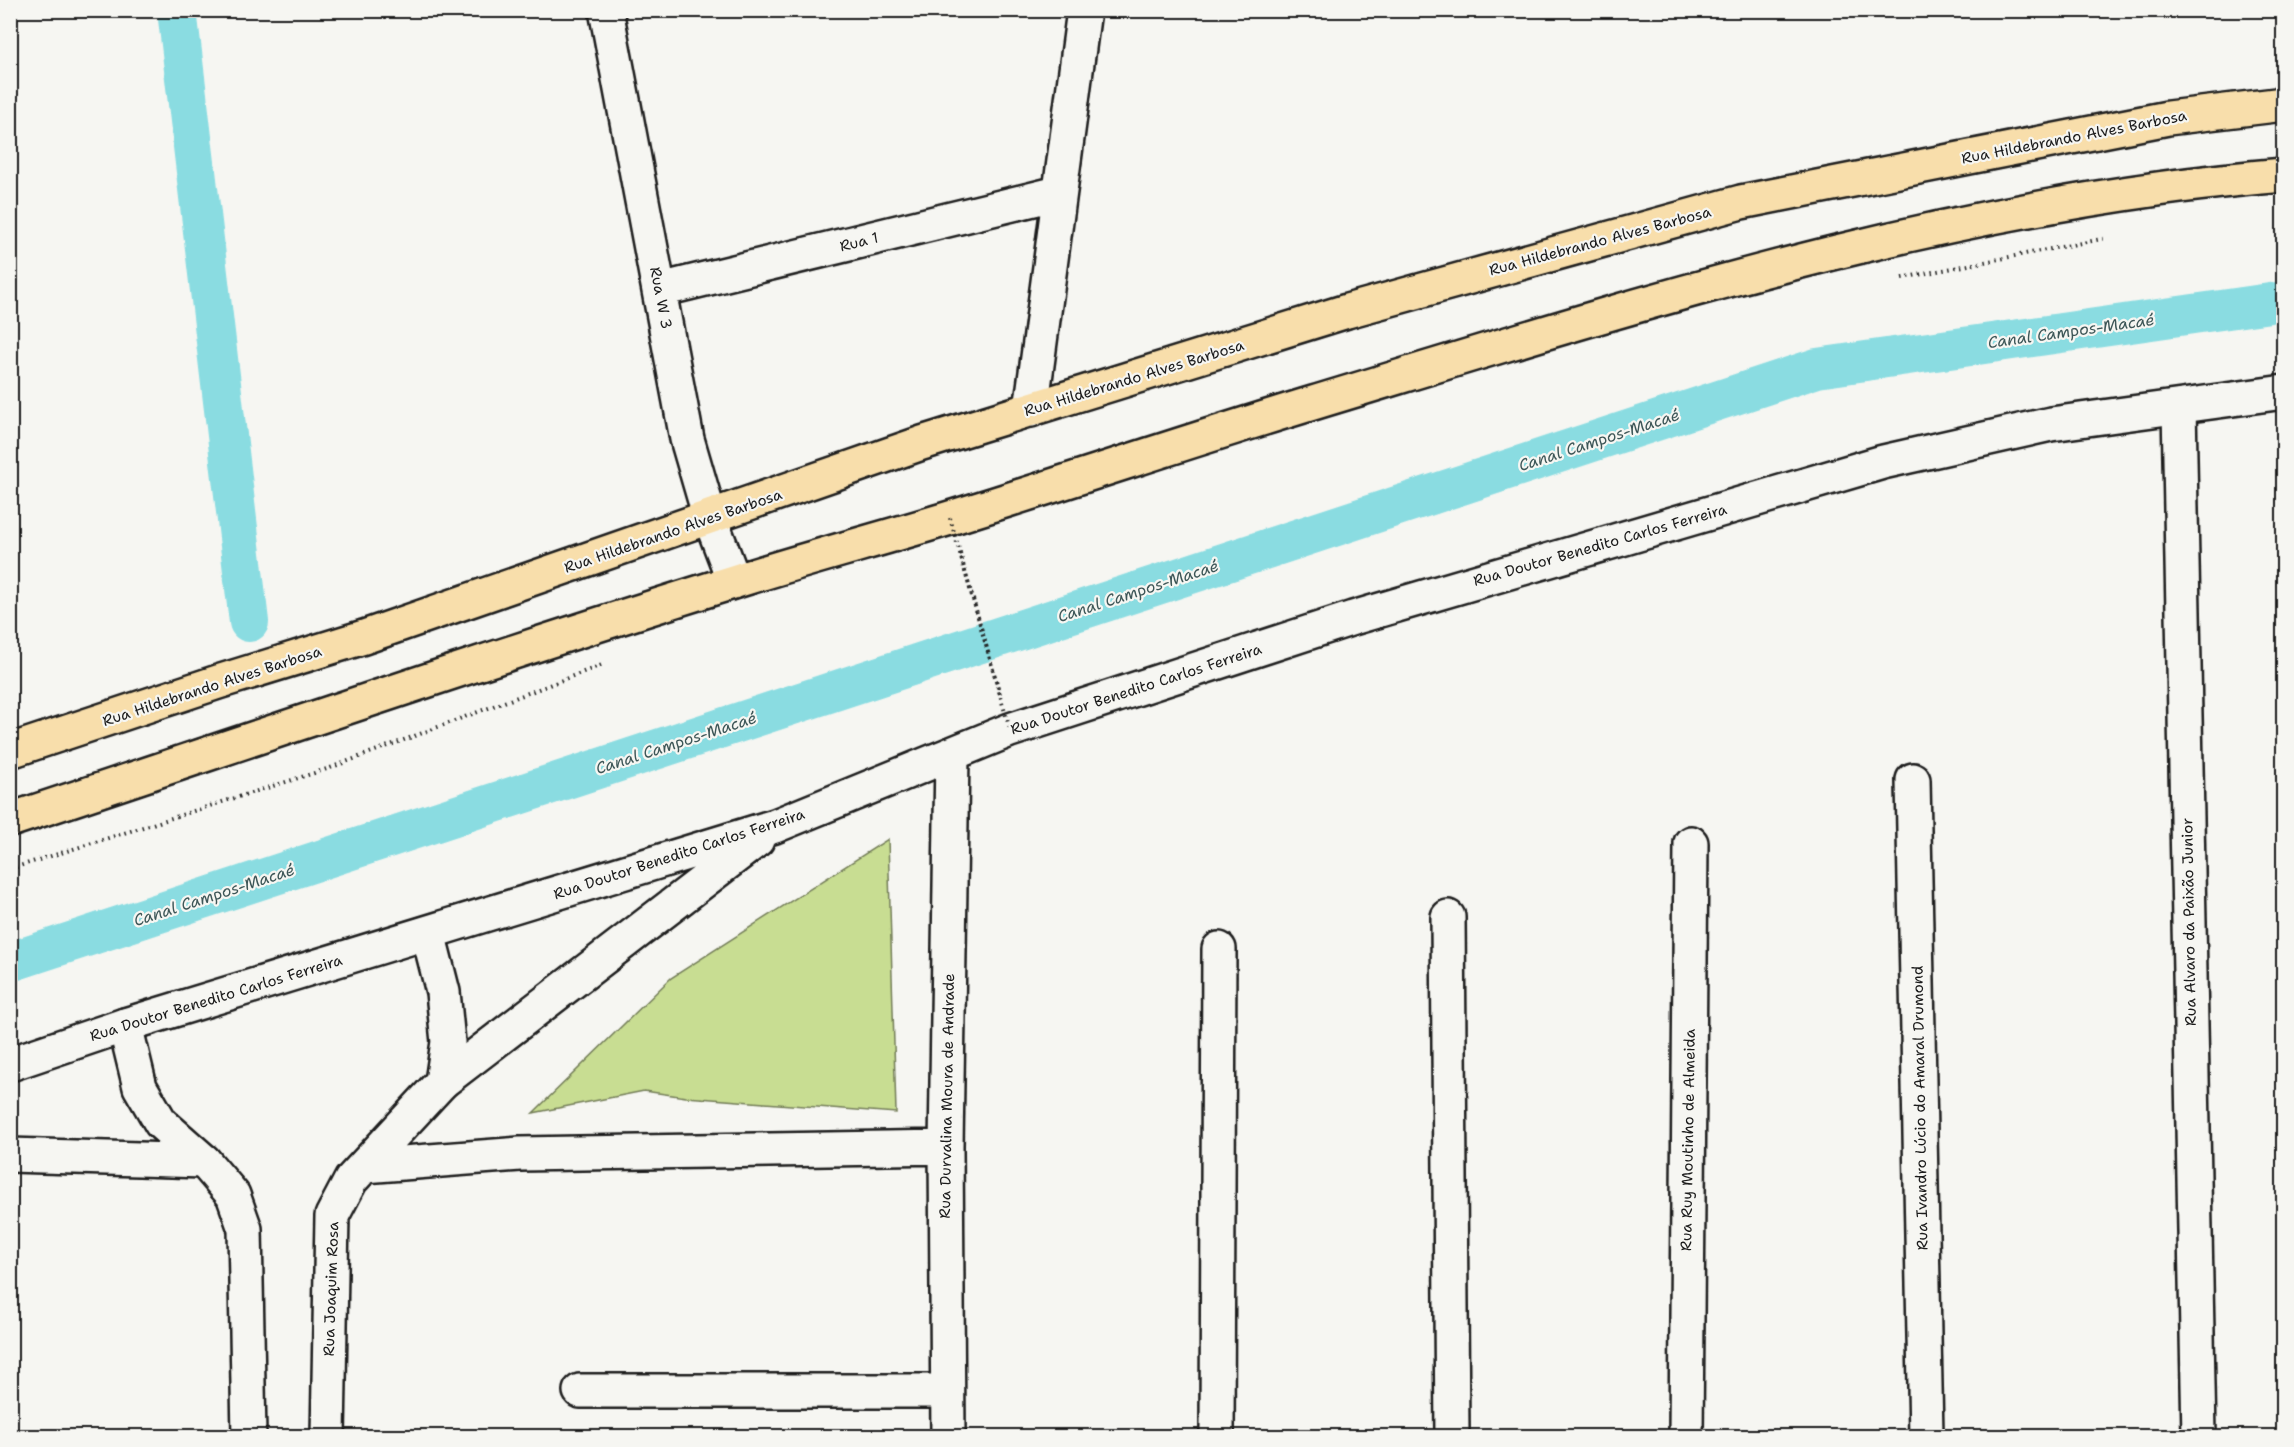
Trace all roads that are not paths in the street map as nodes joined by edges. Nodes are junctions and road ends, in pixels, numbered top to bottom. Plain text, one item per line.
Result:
1 (606, 10) edge
2 (1084, 10) edge
3 (2283, 104) edge
4 (2283, 175) edge
5 (1058, 193) junction
6 (660, 290) junction
7 (2283, 392) edge
8 (2180, 407) junction
9 (1030, 410) junction
10 (710, 518) junction
11 (735, 581) junction
12 (10, 751) edge
13 (952, 755) junction
14 (1913, 780) dead end
15 (10, 820) edge
16 (775, 826) junction
17 (1691, 843) dead end
18 (1448, 917) dead end
19 (428, 933) junction
20 (1220, 949) dead end
21 (125, 1025) junction
22 (10, 1064) edge
23 (442, 1082) junction
24 (946, 1147) junction
25 (10, 1155) edge
26 (204, 1161) junction
27 (364, 1166) junction
28 (580, 1391) dead end
29 (947, 1391) junction
30 (249, 1437) edge
31 (328, 1437) edge
32 (948, 1437) edge
33 (1216, 1437) edge
34 (1452, 1437) edge
35 (1686, 1437) edge
36 (1926, 1437) edge
37 (2199, 1437) edge

1 - 6 street, Rua W 3
2 - 5 street
3 - 9 main road, Rua Hildebrando Alves Barbosa
4 - 11 main road
5 - 6 street, Rua 1
5 - 9 street
6 - 10 street, Rua W 3
7 - 8 street, Rua Doutor Benedito Carlos Ferreira
8 - 13 street, Rua Doutor Benedito Carlos Ferreira
8 - 37 street, Rua Alvaro da Paixão Junior
9 - 10 main road, Rua Hildebrando Alves Barbosa
10 - 11 street, Rua W 3
10 - 12 main road, Rua Hildebrando Alves Barbosa
11 - 15 main road
13 - 16 street, Rua Doutor Benedito Carlos Ferreira
13 - 24 street, Rua Durvalina Moura de Andrade
14 - 36 street, Rua Ivandro Lúcio do Amaral Drumond
16 - 19 street, Rua Doutor Benedito Carlos Ferreira
16 - 23 street, Rua Joaquim Rosa
17 - 35 street, Rua Ruy Moutinho de Almeida
18 - 34 street
19 - 21 street, Rua Doutor Benedito Carlos Ferreira
19 - 23 street
20 - 33 street
21 - 22 street, Rua Doutor Benedito Carlos Ferreira
21 - 26 street
23 - 27 street, Rua Joaquim Rosa
24 - 27 street
24 - 29 street, Rua Durvalina Moura de Andrade
25 - 26 street
26 - 30 street
27 - 31 street, Rua Joaquim Rosa
28 - 29 street
29 - 32 street, Rua Durvalina Moura de Andrade

